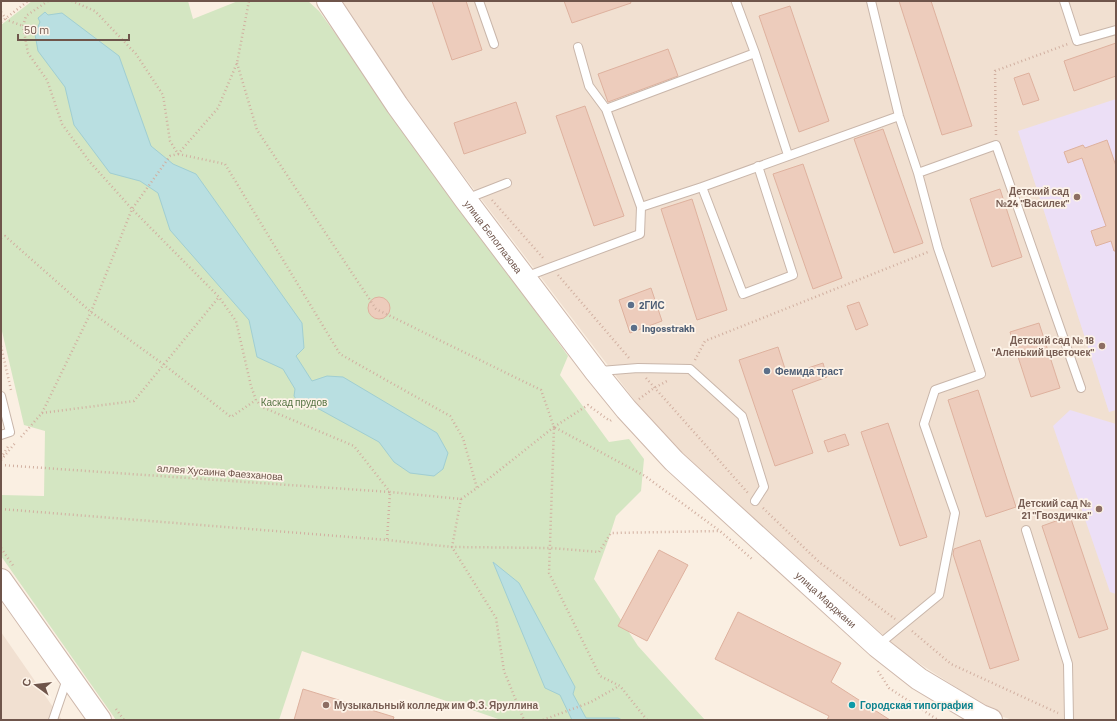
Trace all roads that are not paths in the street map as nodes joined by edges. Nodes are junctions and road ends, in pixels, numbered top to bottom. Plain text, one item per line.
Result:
1 (328, 1) edge
2 (479, 1) edge
3 (871, 1) edge
4 (1064, 1) edge
5 (736, 2) dead end
6 (1116, 30) edge
7 (494, 44) dead end
8 (578, 47) dead end
9 (755, 53) junction
10 (606, 109) junction
11 (899, 116) junction
12 (788, 155) junction
13 (758, 166) junction
14 (918, 173) junction
15 (508, 183) dead end
16 (702, 187) junction
17 (475, 195) junction
18 (641, 207) junction
19 (525, 278) junction
20 (596, 372) junction
21 (1081, 388) dead end
22 (1, 396) edge
23 (1, 435) edge
24 (674, 461) joint
25 (755, 500) road end
26 (1026, 530) dead end
27 (1, 580) edge
28 (877, 646) junction
29 (68, 676) junction
30 (1069, 719) edge
31 (53, 720) edge
32 (100, 720) edge
33 (991, 720) edge

1 - 17 street, улица Белоглазова
2 - 7 lane
3 - 11 lane
4 - 6 lane
5 - 9 lane
8 - 10 lane
9 - 10 lane
9 - 12 lane
10 - 18 lane
11 - 12 lane
11 - 14 lane
12 - 13 lane
13 - 16 lane
13 - 16 lane
14 - 21 lane
14 - 28 lane
15 - 17 lane
16 - 18 lane
17 - 19 street, улица Белоглазова
18 - 19 lane
19 - 20 street, улица Белоглазова
20 - 24 street, улица Белоглазова
20 - 25 lane
22 - 23 lane
24 - 28 street, улица Марджани
26 - 30 lane
27 - 29 street
28 - 33 street, улица Марджани
29 - 31 lane
29 - 32 street

